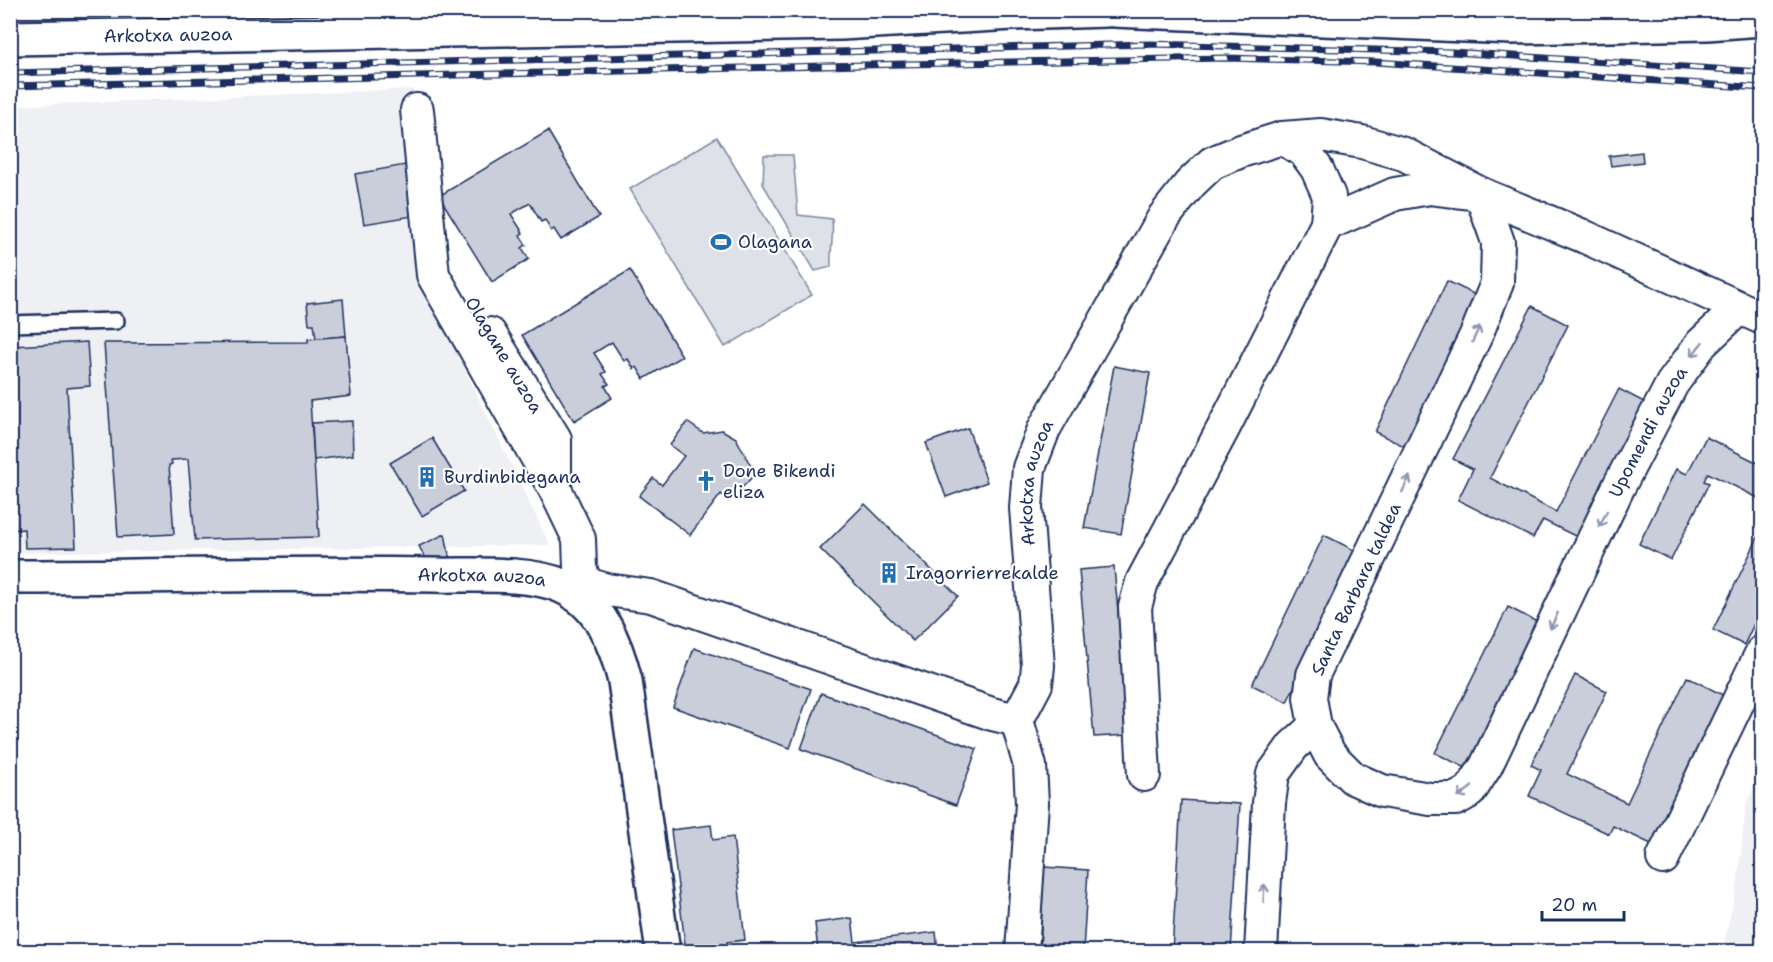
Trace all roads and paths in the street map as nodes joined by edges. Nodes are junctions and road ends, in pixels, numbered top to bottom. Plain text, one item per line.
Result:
1 (1114, 10) edge
2 (1093, 11) edge
3 (1762, 19) edge
4 (10, 38) edge
5 (417, 110) dead end
6 (1282, 138) junction
7 (1212, 163) joint
8 (1481, 194) junction
9 (1327, 224) junction
10 (1750, 313) edge
11 (116, 321) dead end
12 (10, 324) edge
13 (1580, 568) joint
14 (10, 577) edge
15 (582, 590) junction
16 (1762, 652) edge
17 (1017, 720) junction
18 (1315, 726) junction
19 (1144, 775) dead end
20 (1663, 858) dead end
21 (663, 951) edge
22 (1022, 951) edge
23 (1261, 951) edge

1 - 3 street
2 - 4 street, Arkotxa auzoa
5 - 15 street
6 - 7 street, Upomendi auzoa
6 - 8 street, Upomendi auzoa
6 - 9 street
7 - 17 street, Arkotxa auzoa
8 - 9 street, Upomendi auzoa
8 - 10 street, Upomendi auzoa
18 -> 8 street, Santa Barbara taldea
9 - 19 street
10 -> 13 street, Upomendi auzoa
11 - 12 lane
13 -> 18 street, Santa Barbara taldea
14 - 15 street, Arkotxa auzoa
15 - 17 street
15 - 21 street, Arkotxa auzoa
16 - 20 street
17 - 22 street
23 -> 18 street

